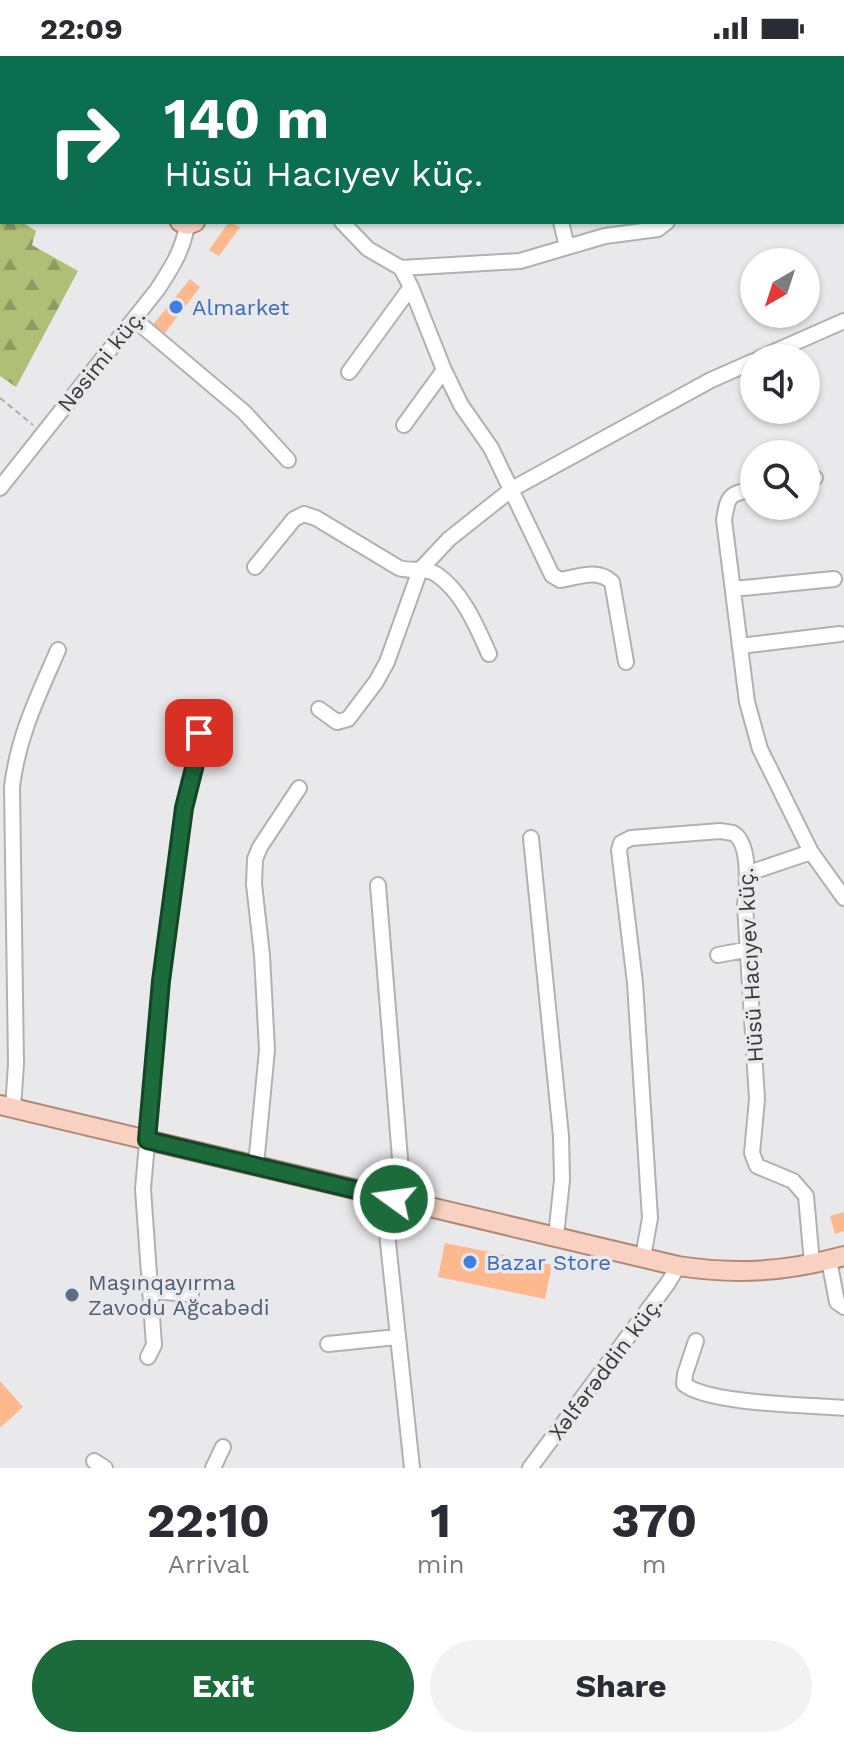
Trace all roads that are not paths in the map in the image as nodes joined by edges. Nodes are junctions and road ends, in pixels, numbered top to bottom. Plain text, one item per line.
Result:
1 (187, 224) edge
2 (344, 224) edge
3 (561, 224) edge
4 (664, 224) edge
5 (567, 247) junction
6 (401, 268) junction
7 (411, 287) junction
8 (134, 319) junction
9 (844, 321) edge
10 (792, 344) edge
11 (740, 367) edge
12 (444, 370) junction
13 (349, 372) dead end
14 (404, 425) dead end
15 (288, 460) dead end
16 (0, 488) edge
17 (512, 489) junction
18 (740, 492) edge
19 (255, 567) dead end
20 (420, 570) junction
21 (834, 579) dead end
22 (733, 589) junction
23 (840, 634) dead end
24 (740, 646) junction
25 (58, 650) dead end
26 (489, 654) dead end
27 (626, 662) dead end
28 (319, 709) dead end
29 (199, 733) dead end
30 (299, 788) dead end
31 (531, 838) dead end
32 (811, 852) junction
33 (749, 873) junction
34 (378, 885) dead end
35 (844, 898) edge
36 (750, 949) junction
37 (718, 955) dead end
38 (6, 1107) edge
39 (147, 1140) junction
40 (256, 1165) junction
41 (394, 1199) junction
42 (556, 1236) junction
43 (643, 1257) junction
44 (828, 1259) edge
45 (678, 1266) junction
46 (151, 1291) junction
47 (191, 1294) dead end
48 (844, 1307) edge
49 (397, 1337) junction
50 (696, 1341) dead end
51 (328, 1344) dead end
52 (148, 1357) dead end
53 (844, 1408) edge
54 (223, 1447) dead end
55 (213, 1468) edge
56 (412, 1468) edge
57 (530, 1468) edge

1 - 8 street, Nəsimi küç.
2 - 6 street
3 - 5 street
4 - 5 street
5 - 6 street
6 - 7 street
7 - 12 street
7 - 13 street
8 - 15 street
8 - 16 street, Nəsimi küç.
9 - 10 street
11 - 17 street
12 - 14 street
12 - 17 street
17 - 20 street
17 - 27 street
18 - 22 street
19 - 20 street
20 - 26 street
20 - 28 street
21 - 22 street
22 - 24 street
23 - 24 street
24 - 32 street
25 - 38 street
29 - 39 street
30 - 40 street
31 - 42 street
32 - 33 street
32 - 35 street
33 - 36 street, Hüsü Hacıyev küç.
33 - 43 street, Hüsü Hacıyev küç.
34 - 41 street
36 - 37 street
36 - 44 street, Hüsü Hacıyev küç.
38 - 39 main road
39 - 40 main road
39 - 46 street
40 - 41 main road
41 - 42 main road
41 - 49 street
42 - 43 main road
43 - 45 main road
44 - 45 main road
44 - 48 street, Hüsü Hacıyev küç.
45 - 57 street, Xəlfərəddin küç.
46 - 47 street
46 - 52 street
49 - 51 street
49 - 56 street
50 - 53 street
54 - 55 street

